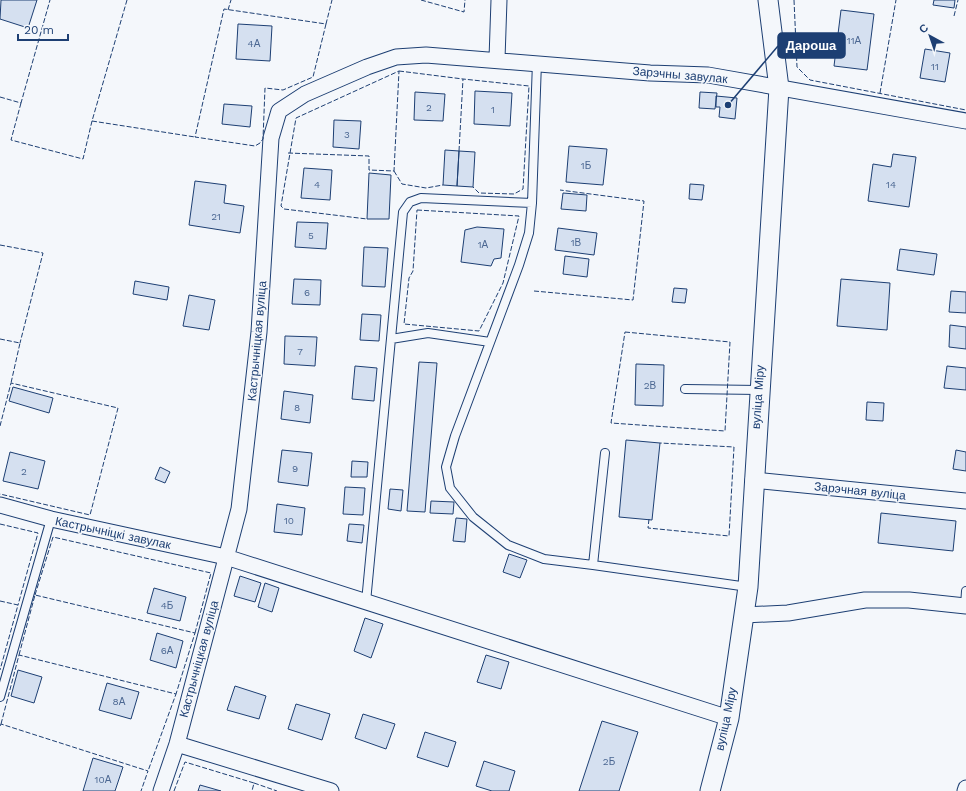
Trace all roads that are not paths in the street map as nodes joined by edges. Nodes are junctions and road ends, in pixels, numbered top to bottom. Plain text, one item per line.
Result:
1 (499, 0) edge
2 (768, 0) edge
3 (497, 59) junction
4 (537, 62) junction
5 (779, 88) junction
6 (966, 121) edge
7 (532, 203) junction
8 (391, 339) junction
9 (490, 342) junction
10 (684, 389) dead end
11 (759, 390) junction
12 (605, 453) dead end
13 (753, 480) junction
14 (966, 501) edge
15 (0, 505) edge
16 (51, 519) junction
17 (226, 557) junction
18 (594, 564) junction
19 (748, 587) junction
20 (966, 601) edge
21 (366, 602) junction
22 (744, 615) junction
23 (0, 697) edge
24 (729, 718) junction
25 (177, 744) junction
26 (966, 788) edge
27 (161, 791) edge
28 (331, 791) edge
29 (710, 791) edge
30 (965, 791) edge

1 - 3 street
2 - 5 street, вуліца Міру
3 - 4 street, Зарэчны завулак
3 - 17 street, Кастрычніцкая вуліца
4 - 5 street, Зарэчны завулак
4 - 7 lane
5 - 6 street, Зарэчны завулак
5 - 11 street, вуліца Міру
7 - 8 lane
7 - 9 lane
8 - 9 lane
8 - 21 lane
9 - 18 lane
10 - 11 lane
11 - 13 street, вуліца Міру
12 - 18 lane
13 - 14 street, Зарэчная вуліца
13 - 19 street, вуліца Міру
15 - 16 street, Кастрычніцкі завулак
16 - 17 street, Кастрычніцкі завулак
16 - 23 lane
17 - 21 street, Кастрычніцкі завулак
17 - 25 street, Кастрычніцкая вуліца
18 - 19 lane
19 - 22 street, вуліца Міру
20 - 22 street
21 - 24 street, Кастрычніцкі завулак
22 - 24 street, вуліца Міру
24 - 29 street, вуліца Міру
25 - 27 street, Кастрычніцкая вуліца
25 - 28 street
26 - 30 street

